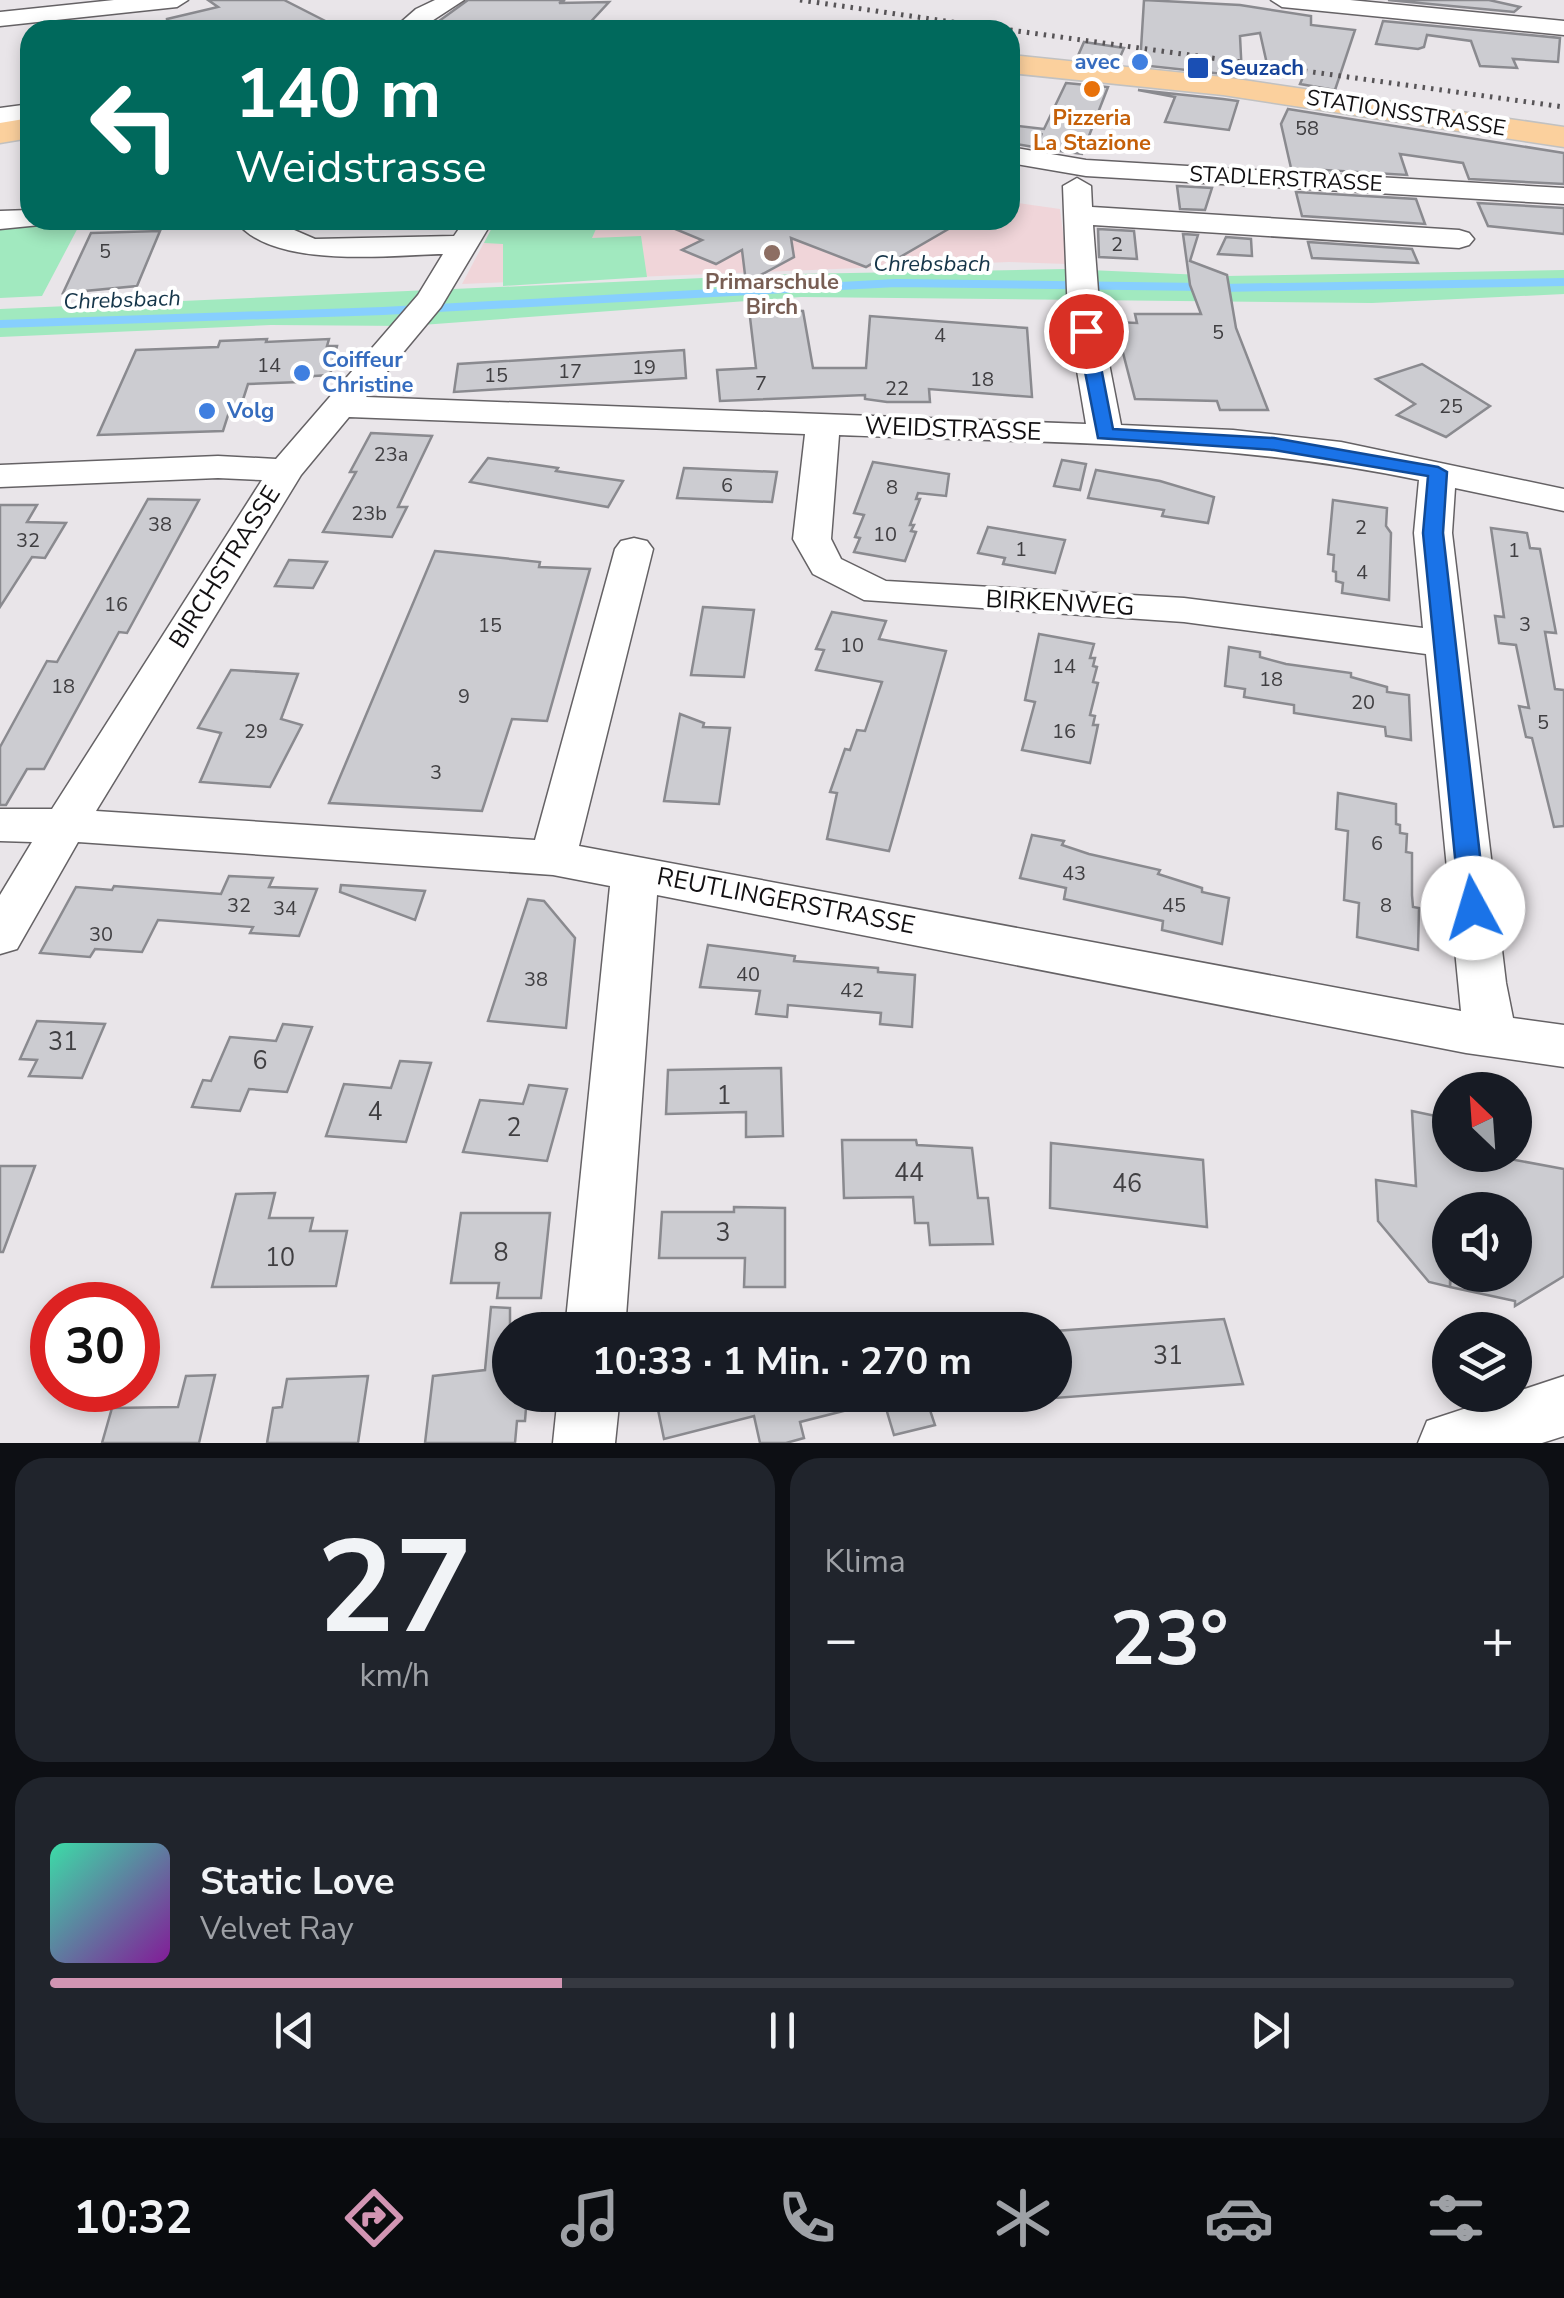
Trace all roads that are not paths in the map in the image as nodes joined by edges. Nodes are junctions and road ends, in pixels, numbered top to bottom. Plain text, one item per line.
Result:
1 (177, 0) edge
2 (192, 0) edge
3 (453, 0) edge
4 (1282, 0) edge
5 (1544, 1) edge
6 (1564, 13) edge
7 (0, 19) edge
8 (172, 20) edge
9 (416, 20) edge
10 (1564, 28) edge
11 (1020, 65) edge
12 (1564, 137) edge
13 (1020, 157) edge
14 (1082, 168) junction
15 (1564, 196) edge
16 (1077, 215) junction
17 (268, 230) edge
18 (472, 233) edge
19 (1459, 239) dead end
20 (338, 406) junction
21 (823, 424) junction
22 (1105, 434) junction
23 (286, 470) junction
24 (1438, 472) junction
25 (0, 476) edge
26 (1564, 500) edge
27 (634, 550) dead end
28 (1443, 643) junction
29 (0, 826) edge
30 (64, 827) junction
31 (553, 858) junction
32 (636, 872) junction
33 (0, 936) edge
34 (1491, 1033) junction
35 (1564, 1046) edge
36 (596, 1312) edge
37 (1564, 1406) edge
38 (587, 1412) edge
39 (584, 1443) edge
40 (1448, 1443) edge

1 - 7 street
2 - 8 street
3 - 9 street
4 - 10 street
5 - 6 street
11 - 12 main road, STATIONSSTRASSE
13 - 14 street, STADLERSTRASSE
14 - 15 street, STADLERSTRASSE
14 - 16 street
16 - 19 street
16 - 22 street
17 - 18 street
18 - 20 street, BIRCHSTRASSE
20 - 21 street, WEIDSTRASSE
20 - 23 street, BIRCHSTRASSE
21 - 22 street, WEIDSTRASSE
21 - 28 street, BIRKENWEG
22 - 24 street, WEIDSTRASSE
23 - 25 street
23 - 30 street, BIRCHSTRASSE
24 - 26 street, WEIDSTRASSE
24 - 28 street
27 - 31 street
28 - 34 street
29 - 30 street, REUTLINGERSTRASSE
30 - 31 street, REUTLINGERSTRASSE
30 - 33 street, BIRCHSTRASSE
31 - 32 street, REUTLINGERSTRASSE
32 - 34 street, REUTLINGERSTRASSE
32 - 36 street
34 - 35 street, REUTLINGERSTRASSE
37 - 40 street
38 - 39 street

